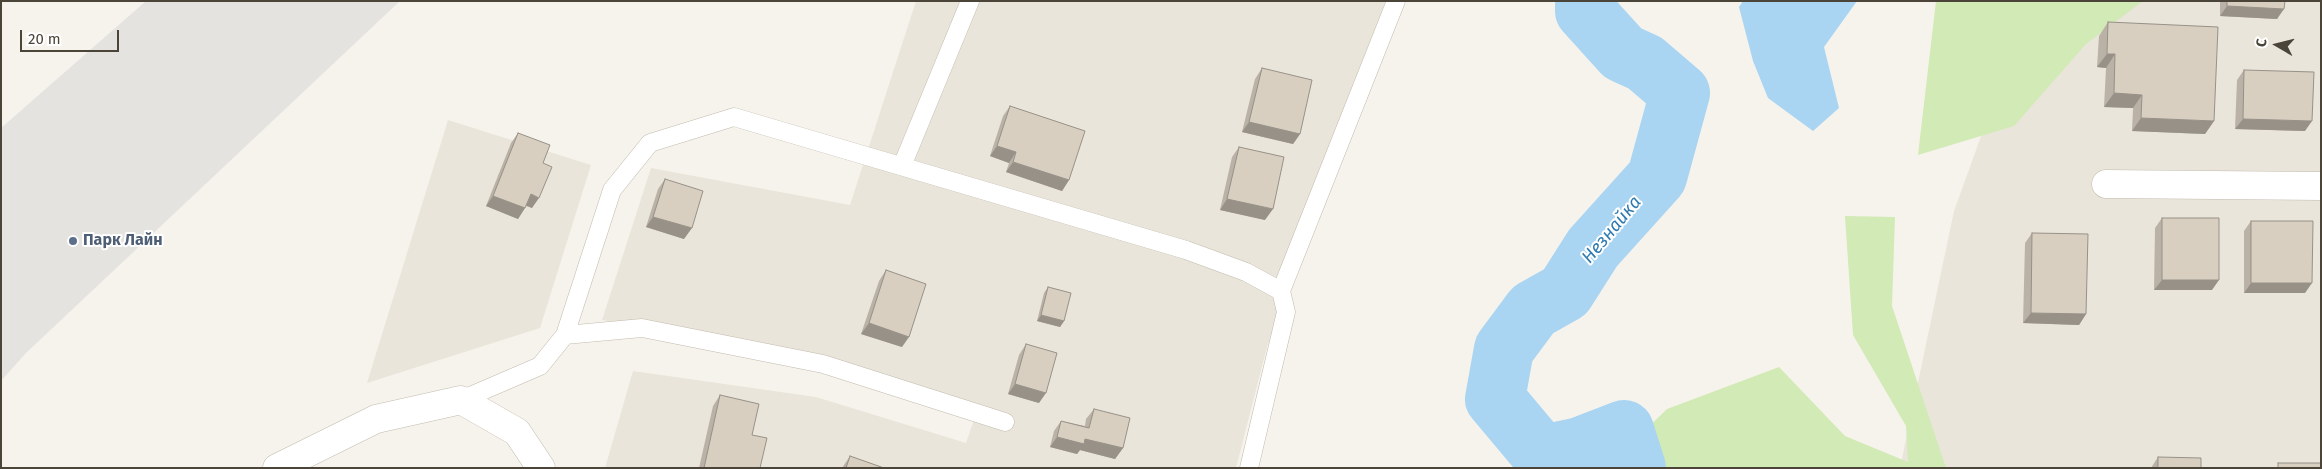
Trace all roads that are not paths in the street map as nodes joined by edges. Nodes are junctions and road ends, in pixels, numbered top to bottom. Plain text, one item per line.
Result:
1 (970, 1) edge
2 (1396, 1) edge
3 (902, 166) junction
4 (2106, 184) dead end
5 (2321, 186) edge
6 (1281, 291) junction
7 (564, 335) junction
8 (461, 400) junction
9 (1005, 422) dead end
10 (277, 468) edge
11 (541, 468) edge
12 (1249, 468) edge

1 - 3 lane
2 - 6 lane
3 - 6 lane
3 - 7 lane
4 - 5 street
6 - 12 lane
7 - 8 lane
7 - 9 lane
8 - 10 street
8 - 11 street

